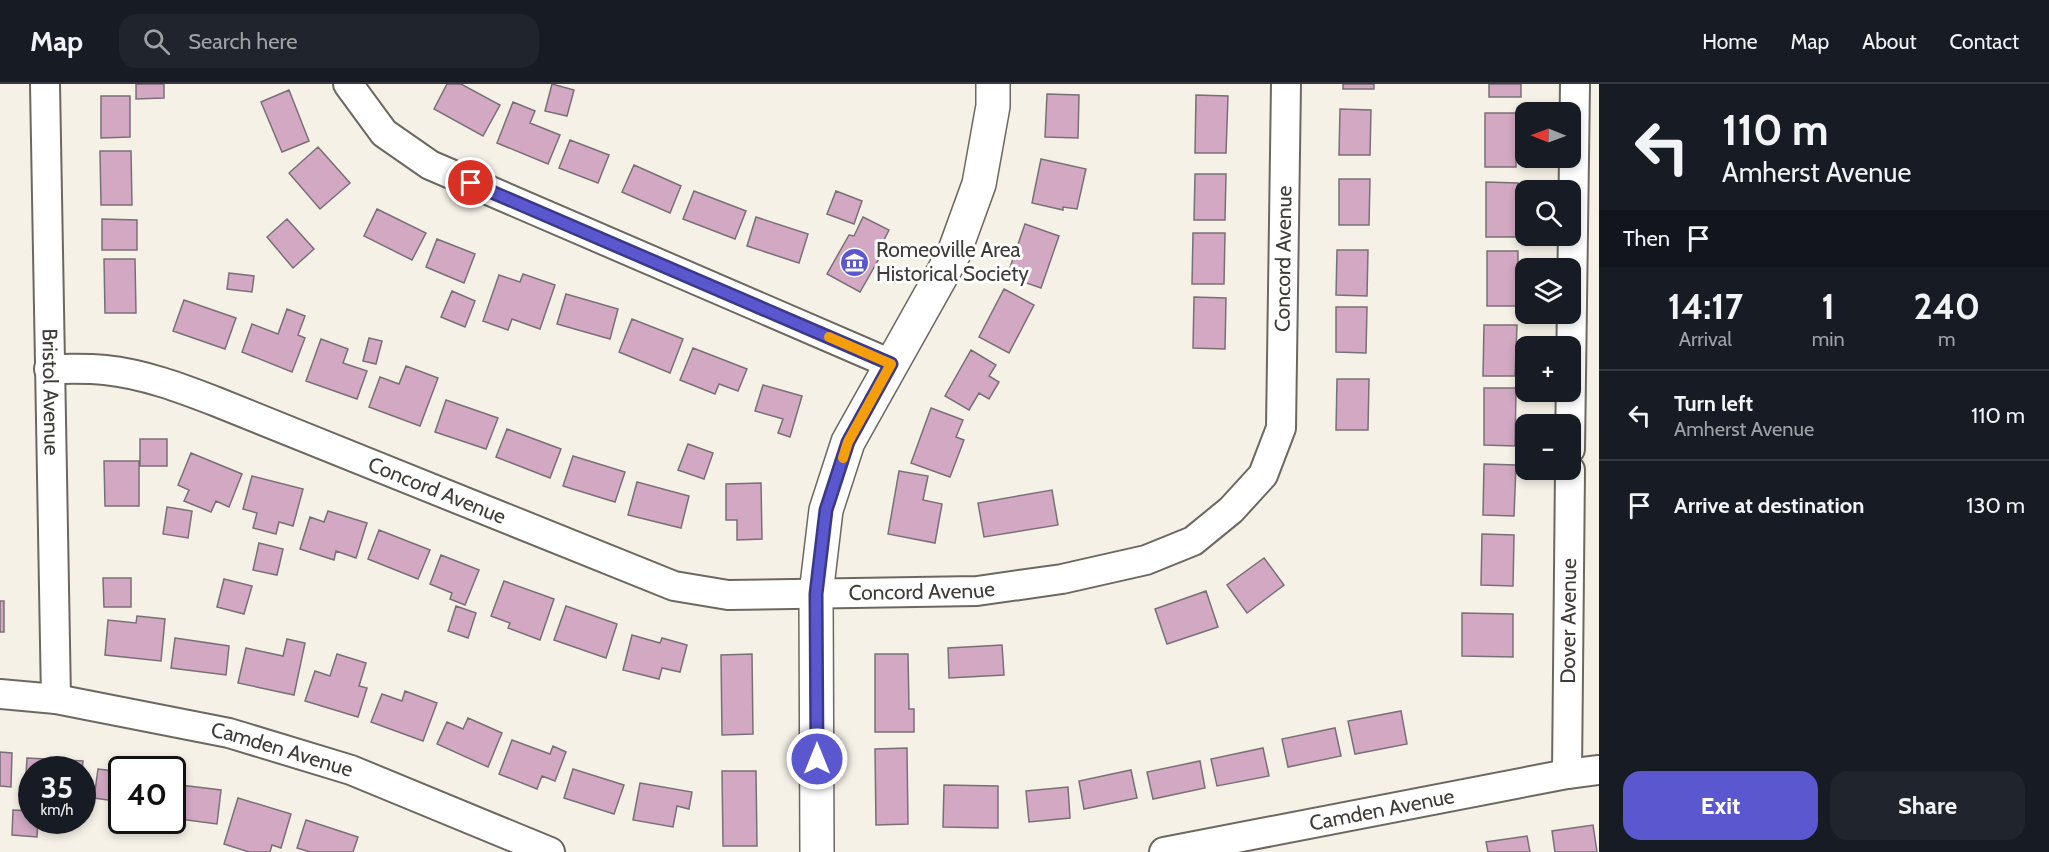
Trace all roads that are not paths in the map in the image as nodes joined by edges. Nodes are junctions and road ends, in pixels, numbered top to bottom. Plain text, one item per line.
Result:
1 (45, 84) edge
2 (348, 84) edge
3 (993, 84) edge
4 (1286, 84) edge
5 (1575, 84) edge
6 (891, 364) junction
7 (49, 369) junction
8 (1570, 414) edge
9 (1570, 480) edge
10 (816, 594) junction
11 (0, 694) edge
12 (56, 699) junction
13 (1599, 770) edge
14 (1567, 774) junction
15 (550, 852) edge
16 (818, 852) edge
17 (1164, 852) edge

1 - 7 street, Bristol Avenue
2 - 6 street
3 - 6 street
4 - 10 street, Concord Avenue
5 - 8 street
6 - 10 street
7 - 10 street, Concord Avenue
7 - 12 street, Bristol Avenue
9 - 14 street, Dover Avenue
10 - 16 street
11 - 12 street, Camden Avenue
12 - 15 street, Camden Avenue
13 - 14 street, Camden Avenue
14 - 17 street, Camden Avenue

